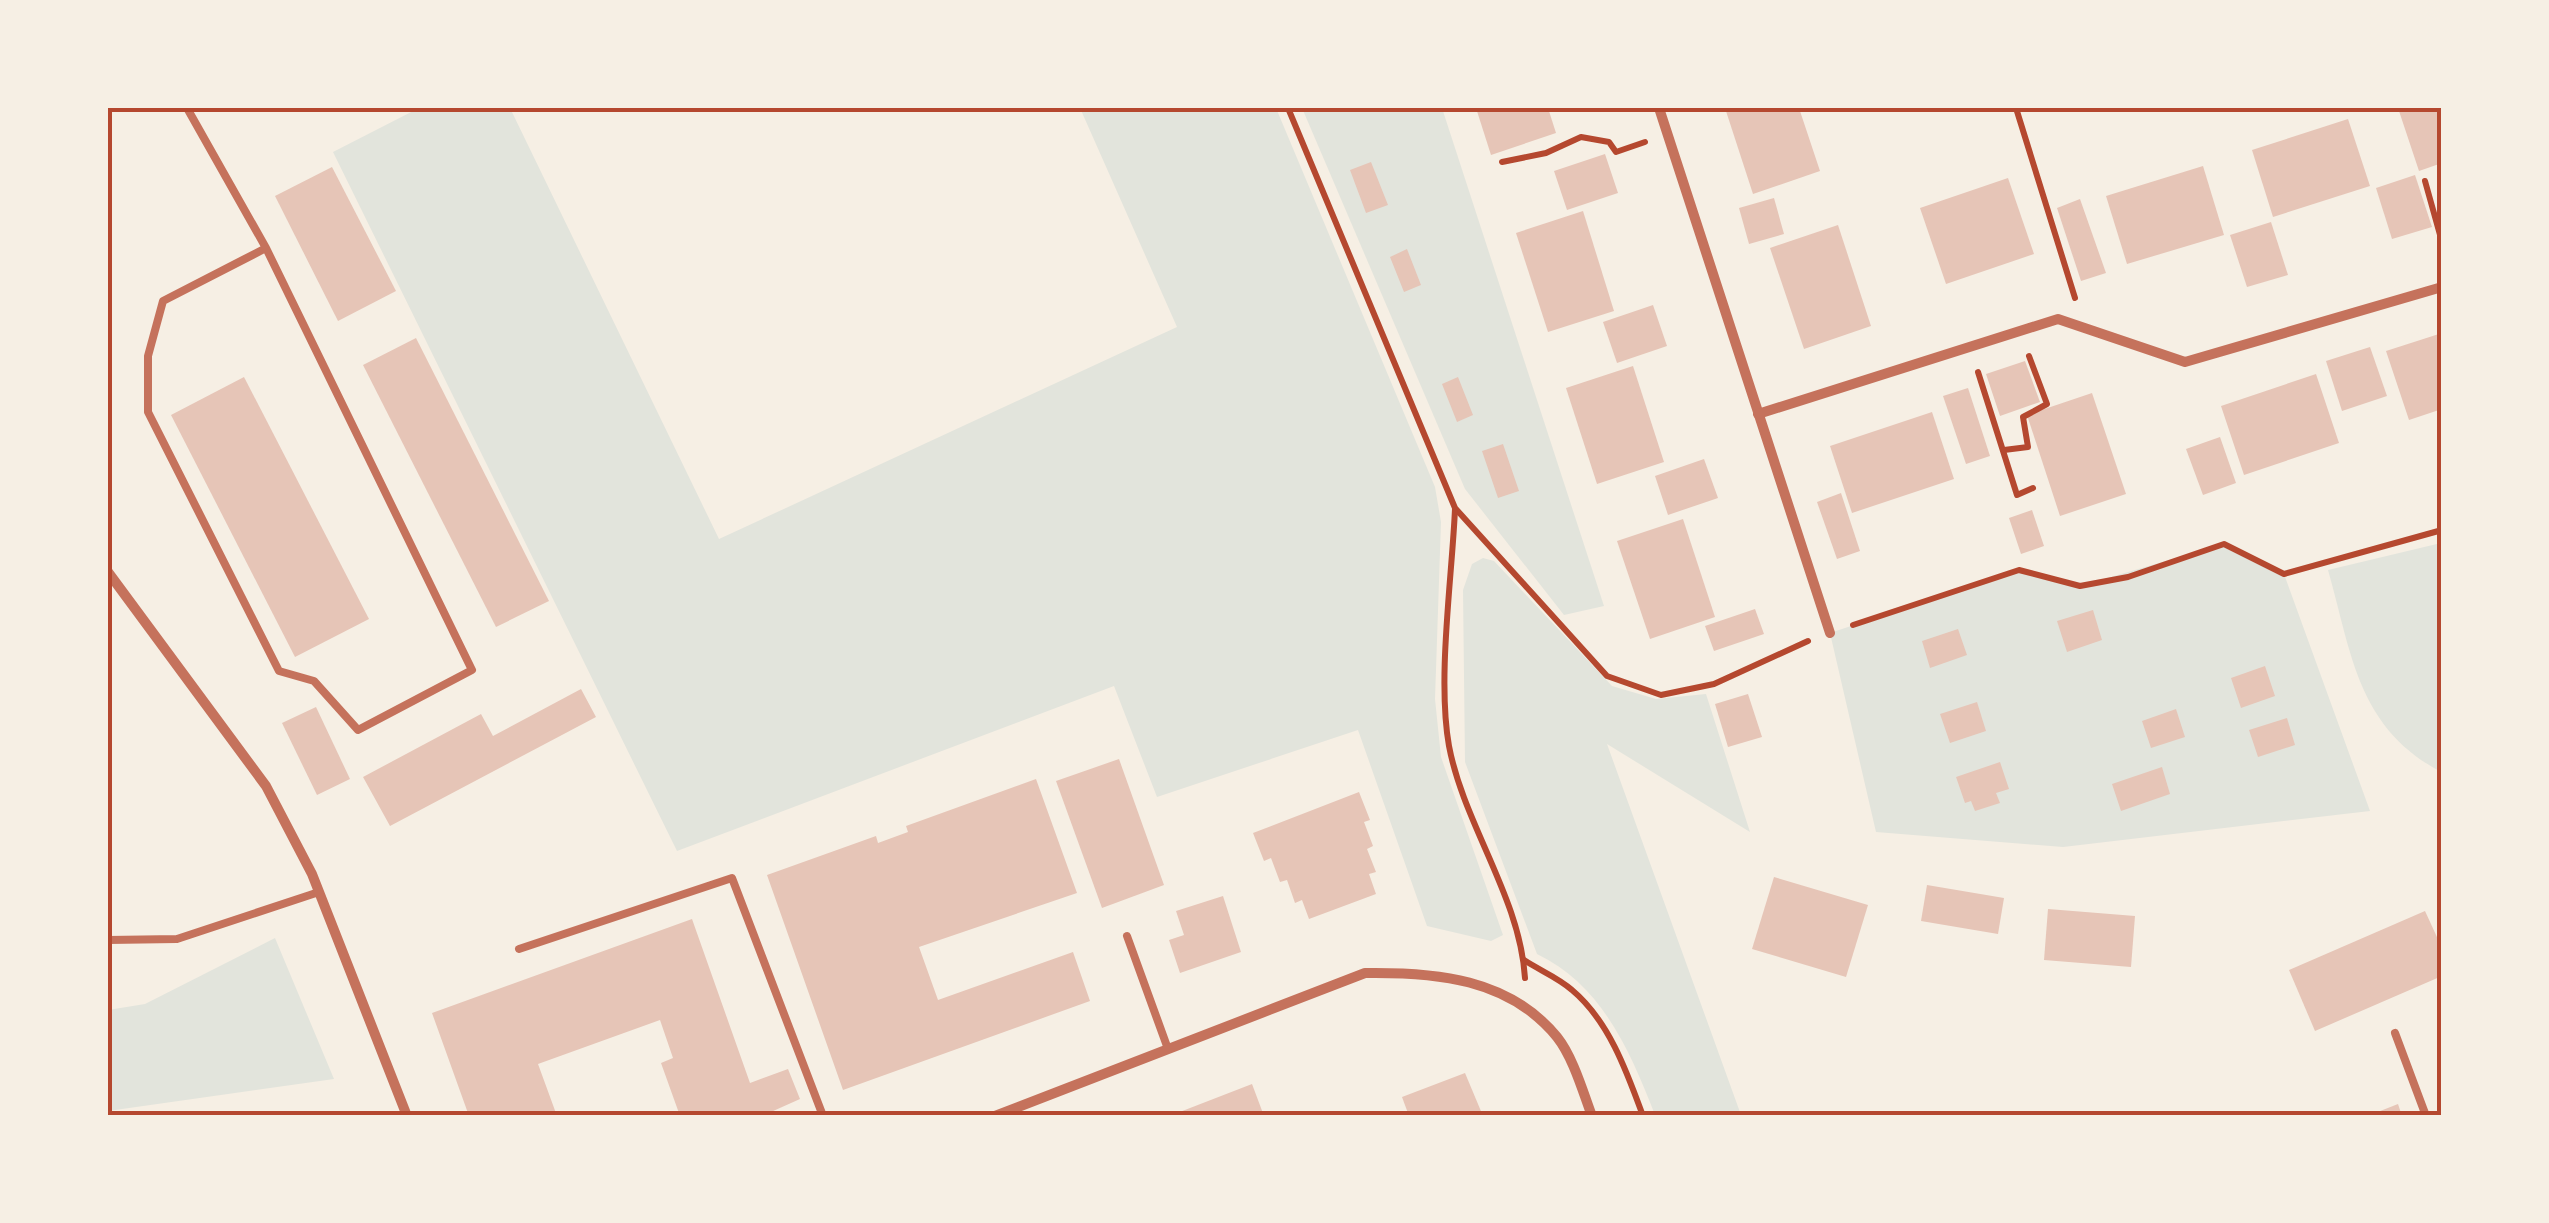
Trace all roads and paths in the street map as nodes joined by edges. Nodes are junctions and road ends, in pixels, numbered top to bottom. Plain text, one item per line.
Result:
1 (187, 108) edge
2 (1288, 108) edge
3 (1660, 108) edge
4 (2016, 108) edge
5 (1668, 134) junction
6 (1502, 162) dead end
7 (2425, 181) dead end
8 (2442, 242) edge
9 (266, 248) junction
10 (2442, 287) edge
11 (2073, 324) junction
12 (2020, 331) junction
13 (1970, 347) junction
14 (1758, 414) junction
15 (2004, 450) junction
16 (2033, 488) dead end
17 (1456, 508) junction
18 (2442, 530) edge
19 (108, 572) edge
20 (1830, 633) junction
21 (319, 892) junction
22 (1128, 936) dead end
23 (108, 940) edge
24 (519, 949) dead end
25 (1524, 960) junction
26 (1516, 1002) junction
27 (2395, 1033) dead end
28 (1168, 1049) junction
29 (407, 1116) edge
30 (823, 1116) edge
31 (995, 1116) edge
32 (1592, 1116) edge
33 (1643, 1116) edge
34 (2426, 1116) edge

1 - 9 lane
2 - 17 path
3 - 5 street
4 - 11 path
5 - 6 path
5 - 14 street
7 - 8 path
9 - 9 lane
10 - 11 street
11 - 12 street
12 - 13 street
12 - 15 path
13 - 14 street
13 - 15 path
14 - 20 street
15 - 16 path
17 - 20 path
17 - 25 path
18 - 20 path
19 - 21 street
21 - 23 lane
21 - 29 street
22 - 28 lane
24 - 30 lane
25 - 26 path
25 - 33 path
26 - 28 street
26 - 32 street
27 - 34 lane
28 - 31 street

